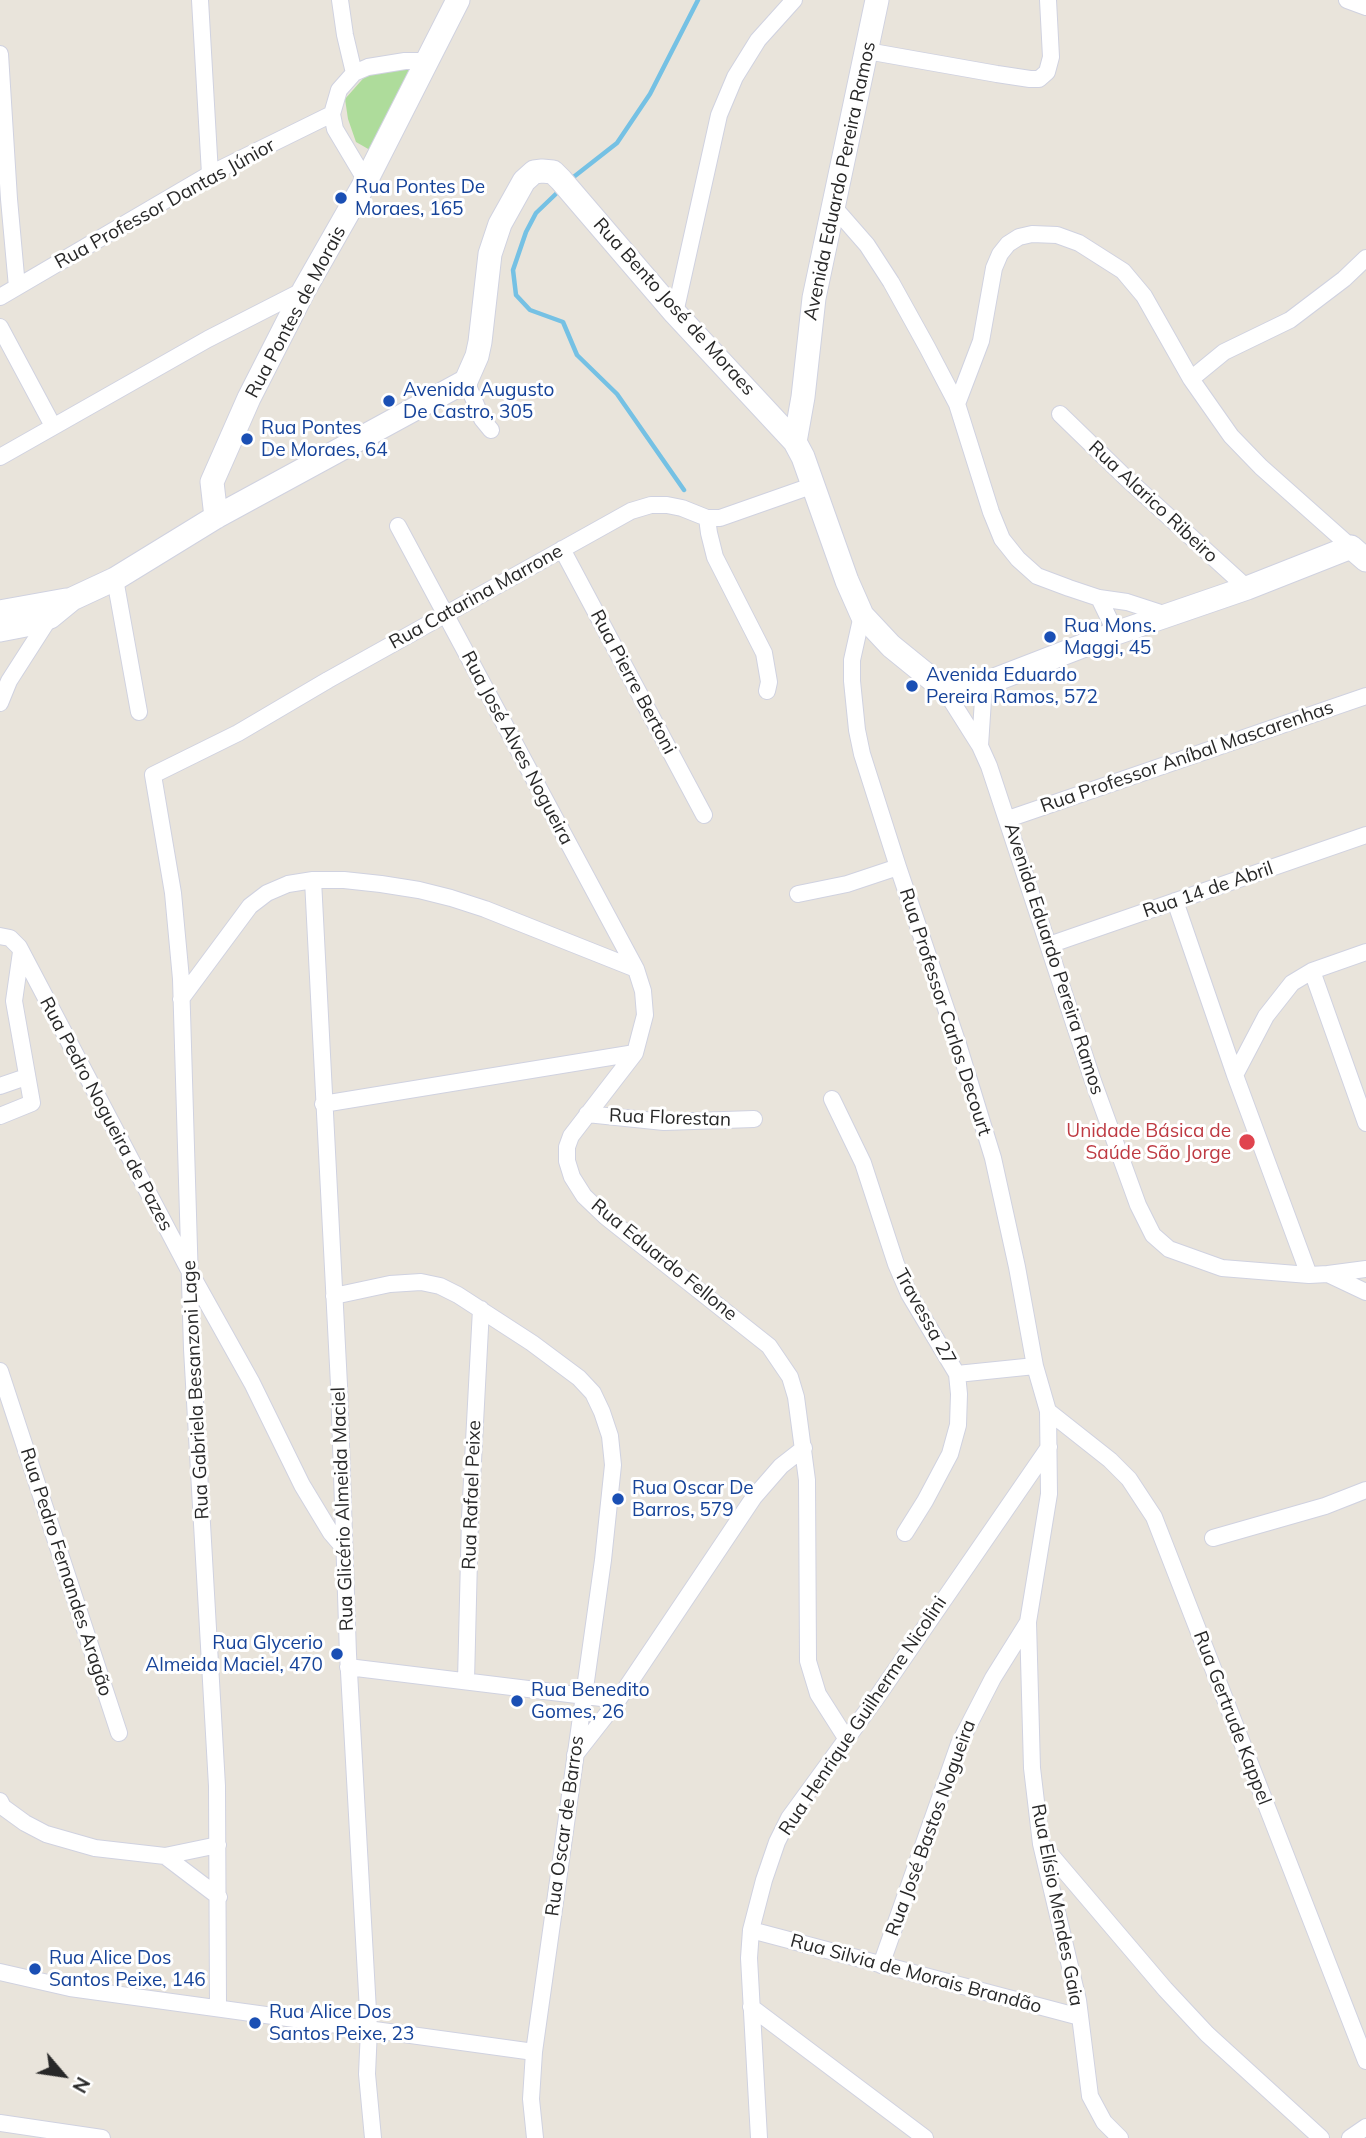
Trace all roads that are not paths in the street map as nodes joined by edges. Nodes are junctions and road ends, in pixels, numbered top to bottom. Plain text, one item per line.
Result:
1 (200, 0) edge
2 (340, 0) edge
3 (458, 0) edge
4 (794, 0) edge
5 (877, 0) edge
6 (1048, 0) edge
7 (1347, 0) edge
8 (1366, 7) edge
9 (867, 51) junction
10 (0, 54) edge
11 (427, 61) junction
12 (354, 73) junction
13 (332, 114) junction
14 (2, 139) edge
15 (210, 174) junction
16 (366, 181) junction
17 (832, 205) junction
18 (1362, 269) edge
19 (17, 287) junction
20 (304, 290) junction
21 (0, 297) edge
22 (675, 313) junction
23 (0, 327) edge
24 (1191, 379) junction
25 (466, 382) junction
26 (957, 404) junction
27 (1059, 414) dead end
28 (53, 426) junction
29 (491, 430) dead end
30 (794, 442) junction
31 (0, 457) edge
32 (814, 485) junction
33 (216, 517) junction
34 (707, 517) junction
35 (398, 526) dead end
36 (562, 549) junction
37 (1359, 553) edge
38 (115, 579) junction
39 (1247, 588) junction
40 (1099, 598) junction
41 (72, 599) junction
42 (0, 612) edge
43 (445, 614) junction
44 (862, 615) junction
45 (1167, 615) junction
46 (50, 617) junction
47 (0, 630) edge
48 (1116, 633) junction
49 (984, 684) junction
50 (944, 689) junction
51 (766, 691) dead end
52 (1366, 696) edge
53 (0, 703) edge
54 (139, 712) dead end
55 (980, 746) junction
56 (153, 775) joint
57 (704, 814) dead end
58 (1008, 819) junction
59 (1366, 835) edge
60 (898, 867) junction
61 (313, 880) junction
62 (798, 894) dead end
63 (1175, 901) junction
64 (5, 937) edge
65 (1049, 945) junction
66 (21, 952) junction
67 (1366, 952) edge
68 (636, 969) junction
69 (1312, 971) junction
70 (181, 999) junction
71 (635, 1053) junction
72 (1235, 1075) junction
73 (26, 1077) junction
74 (0, 1086) edge
75 (832, 1099) dead end
76 (324, 1104) junction
77 (587, 1114) junction
78 (0, 1116) edge
79 (754, 1119) dead end
80 (1366, 1123) edge
81 (1366, 1269) edge
82 (190, 1272) junction
83 (1328, 1274) junction
84 (1309, 1275) junction
85 (1366, 1292) edge
86 (334, 1296) junction
87 (481, 1308) junction
88 (1035, 1366) junction
89 (0, 1371) edge
90 (957, 1374) junction
91 (1048, 1411) junction
92 (1049, 1447) junction
93 (804, 1448) junction
94 (1366, 1490) edge
95 (905, 1532) dead end
96 (1213, 1538) dead end
97 (343, 1547) junction
98 (1028, 1622) junction
99 (348, 1667) junction
100 (466, 1681) junction
101 (582, 1695) junction
102 (618, 1700) junction
103 (119, 1733) dead end
104 (846, 1738) junction
105 (575, 1755) junction
106 (0, 1801) edge
107 (1041, 1844) junction
108 (218, 1845) junction
109 (165, 1856) junction
110 (219, 1897) junction
111 (751, 1930) junction
112 (881, 1965) junction
113 (0, 1972) edge
114 (218, 2007) junction
115 (751, 2007) junction
116 (1080, 2017) junction
117 (369, 2029) junction
118 (534, 2052) junction
119 (1366, 2061) edge
120 (1366, 2127) edge
121 (6, 2128) edge
122 (102, 2138) edge
123 (373, 2138) edge
124 (535, 2138) edge
125 (759, 2138) edge
126 (925, 2138) edge
127 (1120, 2138) edge
128 (1321, 2138) edge
129 (1350, 2138) edge

1 - 15 street
2 - 12 street
3 - 11 street, Rua Pontes de Morais
4 - 22 street
5 - 9 street, Avenida Eduardo Pereira Ramos
6 - 9 street
7 - 8 street
9 - 17 street, Avenida Eduardo Pereira Ramos
10 - 14 street
11 - 12 street
11 - 16 street, Rua Pontes de Morais
12 - 13 street
13 - 15 street, Rua Professor Dantas Júnior
13 - 16 street
14 - 19 street
15 - 19 street, Rua Professor Dantas Júnior
16 - 20 street, Rua Pontes de Morais
17 - 26 street
17 - 30 street, Avenida Eduardo Pereira Ramos
18 - 24 street
19 - 21 street, Rua Professor Dantas Júnior
20 - 28 street
20 - 33 street, Rua Pontes de Morais
22 - 25 street, Rua Bento José de Moraes
22 - 30 street, Rua Bento José de Moraes
23 - 28 street
24 - 26 street
24 - 37 street
25 - 29 street
25 - 33 street
26 - 40 street
27 - 39 street, Rua Alarico Ribeiro
28 - 31 street
30 - 32 street, Avenida Eduardo Pereira Ramos
32 - 34 street, Rua Catarina Marrone
32 - 44 street, Avenida Eduardo Pereira Ramos
33 - 38 street
34 - 36 street, Rua Catarina Marrone
34 - 51 street
35 - 43 street, Rua José Alves Nogueira
36 - 43 street, Rua Catarina Marrone
36 - 57 street, Rua Pierre Bertoni
37 - 39 street
38 - 41 street
38 - 54 street
39 - 45 street
40 - 45 street
40 - 48 street
41 - 42 street
41 - 46 street
43 - 56 street, Rua Catarina Marrone
43 - 68 street, Rua José Alves Nogueira
44 - 50 street, Avenida Eduardo Pereira Ramos
44 - 60 street, Rua Professor Carlos Decourt
45 - 48 street
46 - 47 street
46 - 53 street
48 - 49 street
49 - 50 street
49 - 55 street, Avenida Eduardo Pereira Ramos
50 - 55 street, Avenida Eduardo Pereira Ramos
52 - 58 street, Rua Professor Aníbal Mascarenhas
55 - 58 street, Avenida Eduardo Pereira Ramos
56 - 70 street, Rua Gabriela Besanzoni Lage
58 - 65 street, Avenida Eduardo Pereira Ramos
59 - 63 street, Rua 14 de Abril
60 - 62 street
60 - 88 street, Rua Professor Carlos Decourt
61 - 68 street
61 - 70 street
61 - 76 street, Rua Glicério Almeida Maciel
63 - 65 street, Rua 14 de Abril
63 - 72 street
64 - 66 street, Rua Pedro Nogueira de Pazes
65 - 84 street, Avenida Eduardo Pereira Ramos
66 - 73 street
66 - 82 street, Rua Pedro Nogueira de Pazes
67 - 69 street
68 - 71 street, Rua Eduardo Fellone
69 - 72 street
69 - 80 street
70 - 82 street, Rua Gabriela Besanzoni Lage
71 - 76 street
71 - 77 street, Rua Eduardo Fellone
72 - 84 street
73 - 74 street
73 - 78 street
75 - 90 street, Travessa 27
76 - 86 street, Rua Glicério Almeida Maciel
77 - 79 street, Rua Florestan
77 - 93 street, Rua Eduardo Fellone
81 - 83 street
82 - 97 street, Rua Pedro Nogueira de Pazes
82 - 108 street, Rua Gabriela Besanzoni Lage
83 - 84 street, Avenida Eduardo Pereira Ramos
83 - 85 street, Avenida Eduardo Pereira Ramos
86 - 87 street, Rua Oscar de Barros
86 - 97 street, Rua Glicério Almeida Maciel
87 - 100 street, Rua Rafael Peixe
87 - 101 street, Rua Oscar de Barros
88 - 90 street
88 - 91 street, Rua Professor Carlos Decourt
89 - 103 street, Rua Pedro Fernandes Aragão
90 - 95 street, Travessa 27
91 - 92 street, Rua Elísio Mendes Gaia
91 - 119 street, Rua Gertrude Kappel
92 - 98 street, Rua Elísio Mendes Gaia
92 - 104 street, Rua Henrique Guilherme Nicolini
93 - 102 street
93 - 104 street, Rua Eduardo Fellone
94 - 96 street
97 - 99 street, Rua Glicério Almeida Maciel
98 - 107 street, Rua Elísio Mendes Gaia
98 - 112 street, Rua José Bastos Nogueira
99 - 100 street
99 - 117 street, Rua Glicério Almeida Maciel
100 - 101 street
101 - 102 street
101 - 105 street, Rua Oscar de Barros
102 - 105 street
104 - 111 street, Rua Henrique Guilherme Nicolini
105 - 118 street, Rua Oscar de Barros
106 - 109 street
107 - 116 street, Rua Elísio Mendes Gaia
107 - 128 street
108 - 109 street
108 - 110 street, Rua Gabriela Besanzoni Lage
109 - 110 street
110 - 114 street, Rua Gabriela Besanzoni Lage
111 - 112 street, Rua Silvia de Morais Brandão
111 - 115 street, Rua Henrique Guilherme Nicolini
112 - 116 street, Rua Silvia de Morais Brandão
113 - 114 street
114 - 117 street
115 - 125 street, Rua Henrique Guilherme Nicolini
115 - 126 street
116 - 127 street, Rua Elísio Mendes Gaia
117 - 118 street
117 - 123 street, Rua Glicério Almeida Maciel
118 - 124 street, Rua Oscar de Barros
120 - 129 street
121 - 122 street

